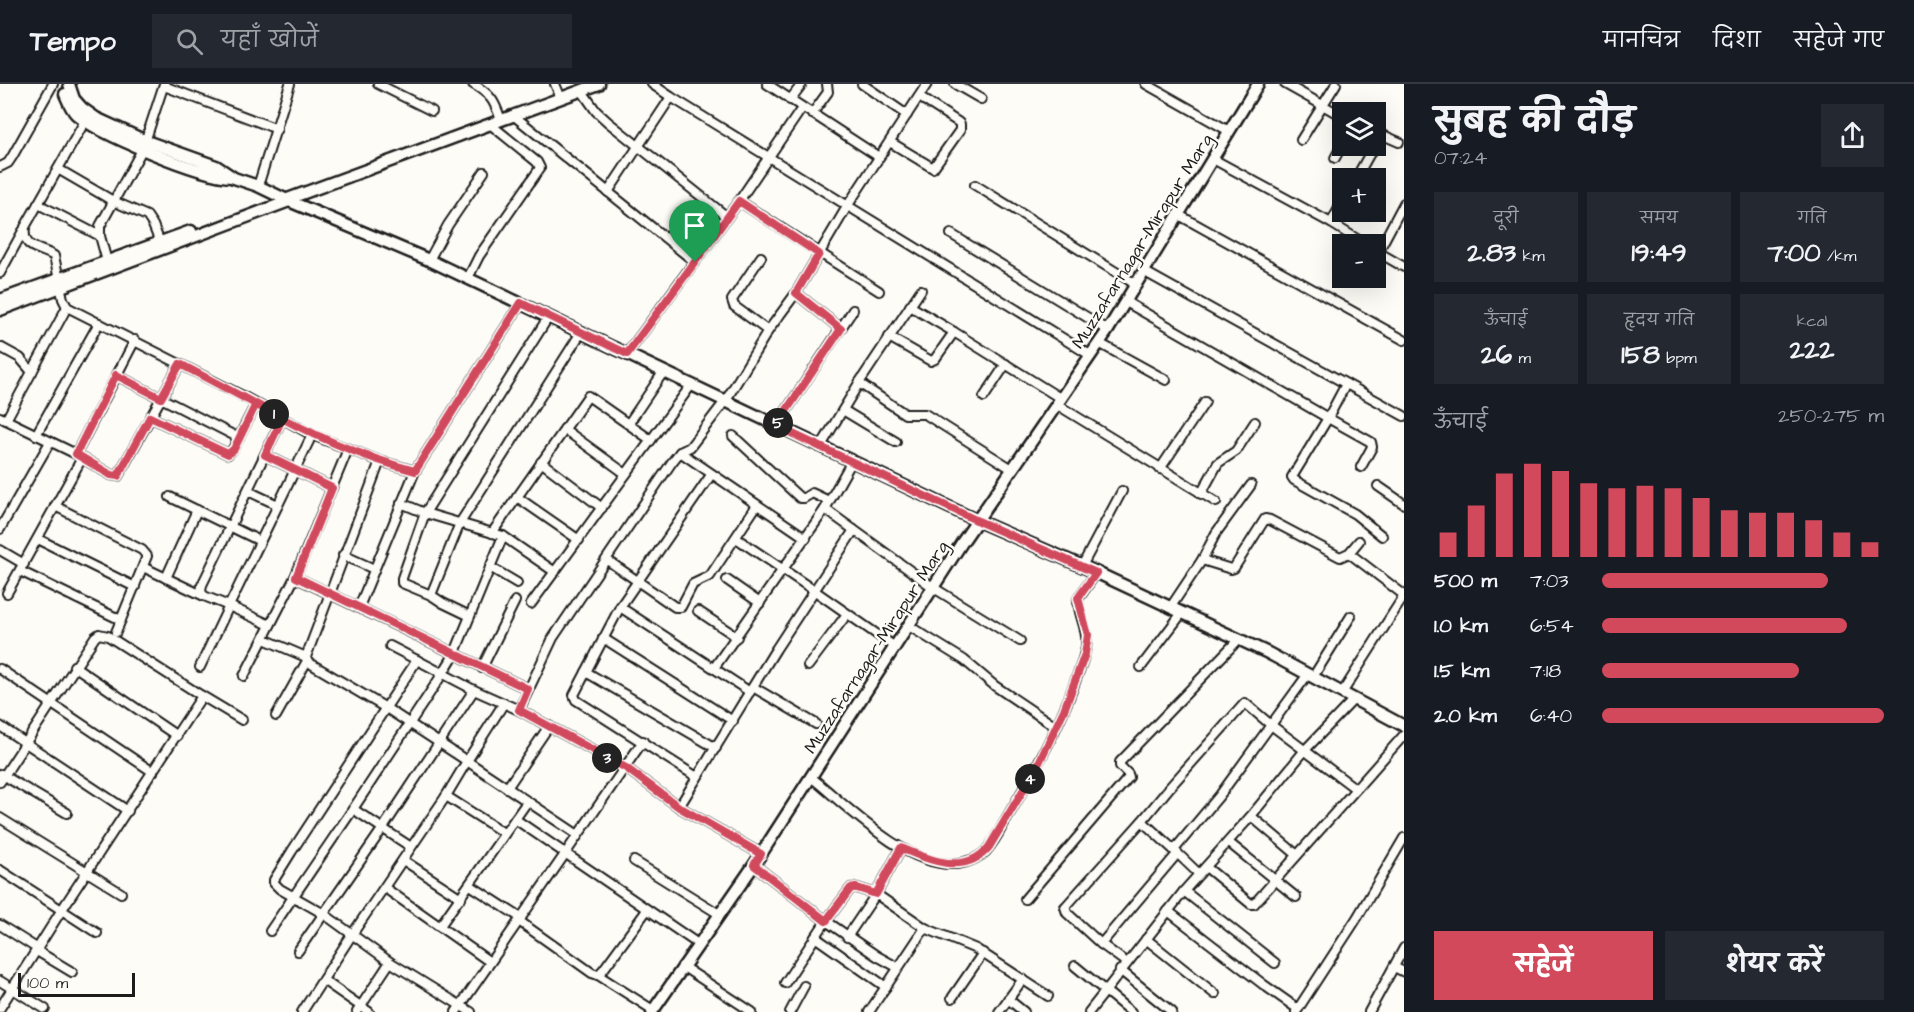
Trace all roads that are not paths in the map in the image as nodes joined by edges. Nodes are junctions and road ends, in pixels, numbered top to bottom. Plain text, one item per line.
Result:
1 (53, 84) edge
2 (62, 84) edge
3 (69, 84) edge
4 (290, 84) edge
5 (378, 84) edge
6 (473, 84) edge
7 (492, 84) edge
8 (555, 84) edge
9 (599, 84) edge
10 (652, 84) edge
11 (767, 84) edge
12 (801, 84) edge
13 (827, 84) edge
14 (862, 84) edge
15 (927, 84) edge
16 (954, 84) edge
17 (1146, 84) edge
18 (1258, 84) edge
19 (1285, 84) edge
20 (1336, 84) edge
21 (164, 85) edge
22 (482, 90) junction
23 (582, 91) junction
24 (671, 97) junction
25 (919, 97) junction
26 (561, 98) junction
27 (981, 99) dead end
28 (790, 100) junction
29 (1323, 106) junction
30 (802, 108) junction
31 (432, 111) dead end
32 (1332, 111) edge
33 (812, 114) junction
34 (513, 115) junction
35 (907, 115) junction
36 (85, 121) junction
37 (496, 122) junction
38 (277, 129) junction
39 (1229, 131) junction
40 (1386, 136) edge
41 (1301, 140) dead end
42 (890, 142) junction
43 (1399, 142) dead end
44 (145, 144) junction
45 (639, 145) junction
46 (770, 157) junction
47 (879, 158) junction
48 (1213, 159) junction
49 (0, 167) edge
50 (58, 169) junction
51 (484, 172) dead end
52 (975, 185) dead end
53 (258, 186) junction
54 (608, 192) junction
55 (285, 199) junction
56 (113, 201) junction
57 (739, 201) junction
58 (1404, 203) edge
59 (38, 204) junction
60 (848, 205) junction
61 (1179, 215) junction
62 (727, 217) junction
63 (1331, 223) joint
64 (25, 227) junction
65 (951, 234) dead end
66 (1349, 234) edge
67 (1386, 235) edge
68 (100, 236) junction
69 (162, 245) junction
70 (819, 254) junction
71 (1386, 256) edge
72 (761, 257) dead end
73 (429, 260) junction
74 (695, 262) junction
75 (108, 265) junction
76 (1404, 267) edge
77 (1145, 272) junction
78 (0, 273) edge
79 (468, 278) junction
80 (61, 283) junction
81 (1137, 285) junction
82 (921, 290) dead end
83 (879, 291) dead end
84 (796, 293) junction
85 (0, 300) edge
86 (1126, 302) junction
87 (521, 303) junction
88 (910, 306) junction
89 (67, 307) junction
90 (0, 310) edge
91 (853, 310) dead end
92 (549, 316) junction
93 (99, 324) junction
94 (841, 329) junction
95 (1108, 330) junction
96 (582, 331) junction
97 (768, 332) junction
98 (954, 332) junction
99 (889, 337) junction
100 (135, 340) junction
101 (1404, 340) edge
102 (1099, 343) junction
103 (0, 347) edge
104 (627, 354) junction
105 (1090, 355) junction
106 (180, 364) junction
107 (1006, 364) junction
108 (664, 371) junction
109 (32, 372) junction
110 (116, 375) junction
111 (1166, 380) dead end
112 (859, 383) junction
113 (692, 384) junction
114 (1346, 384) junction
115 (984, 397) dead end
116 (161, 398) junction
117 (726, 400) junction
118 (1058, 401) junction
119 (1205, 402) dead end
120 (256, 404) junction
121 (843, 410) junction
122 (1404, 416) edge
123 (150, 417) junction
124 (3, 418) edge
125 (1328, 418) junction
126 (282, 419) junction
127 (1255, 422) dead end
128 (629, 423) junction
129 (776, 426) junction
130 (564, 429) junction
131 (36, 435) junction
132 (312, 435) junction
133 (733, 436) dead end
134 (240, 438) junction
135 (651, 440) junction
136 (50, 442) junction
137 (896, 442) dead end
138 (820, 446) junction
139 (348, 449) junction
140 (680, 452) junction
141 (265, 455) junction
142 (79, 456) junction
143 (380, 461) junction
144 (852, 461) junction
145 (540, 462) junction
146 (1361, 467) dead end
147 (295, 470) junction
148 (1012, 470) junction
149 (1160, 470) junction
150 (415, 471) junction
151 (626, 474) junction
152 (711, 475) junction
153 (1251, 485) dead end
154 (1378, 486) dead end
155 (332, 488) junction
156 (248, 491) junction
157 (1122, 491) dead end
158 (1201, 494) junction
159 (170, 497) dead end
160 (518, 497) junction
161 (1216, 502) dead end
162 (401, 503) junction
163 (1404, 504) edge
164 (827, 505) junction
165 (278, 506) junction
166 (756, 506) junction
167 (56, 507) junction
168 (602, 508) junction
169 (197, 510) junction
170 (425, 513) junction
171 (978, 521) junction
172 (460, 523) junction
173 (230, 527) junction
174 (0, 530) edge
175 (854, 530) junction
176 (492, 533) junction
177 (1382, 536) dead end
178 (503, 537) junction
179 (736, 538) junction
180 (806, 538) junction
181 (38, 539) junction
182 (579, 540) junction
183 (260, 541) junction
184 (1359, 541) dead end
185 (0, 550) edge
186 (1349, 553) junction
187 (343, 555) junction
188 (607, 560) junction
189 (1202, 560) junction
190 (1082, 566) junction
191 (22, 567) junction
192 (143, 567) junction
193 (490, 567) junction
194 (374, 569) junction
195 (783, 570) junction
196 (555, 572) junction
197 (1096, 573) junction
198 (296, 577) junction
199 (166, 578) junction
200 (638, 580) junction
201 (727, 580) dead end
202 (517, 583) dead end
203 (135, 587) junction
204 (934, 588) junction
205 (815, 591) junction
206 (7, 593) dead end
207 (329, 594) junction
208 (430, 595) junction
209 (204, 596) junction
210 (1404, 596) edge
211 (515, 601) dead end
212 (760, 603) junction
213 (531, 604) dead end
214 (229, 606) junction
215 (359, 607) junction
216 (620, 607) junction
217 (1170, 608) junction
218 (698, 611) dead end
219 (1182, 613) junction
220 (847, 614) junction
221 (470, 616) junction
222 (1351, 616) dead end
223 (121, 620) junction
224 (270, 625) junction
225 (909, 626) junction
226 (116, 632) dead end
227 (736, 637) junction
228 (603, 638) junction
229 (264, 639) junction
230 (1239, 639) junction
231 (1020, 641) dead end
232 (390, 646) dead end
233 (895, 647) junction
234 (454, 655) junction
235 (306, 659) junction
236 (417, 660) junction
237 (75, 666) junction
238 (808, 666) dead end
239 (200, 667) dead end
240 (1141, 667) dead end
241 (482, 668) junction
242 (714, 668) junction
243 (0, 669) edge
244 (586, 672) junction
245 (443, 673) junction
246 (244, 676) dead end
247 (1310, 676) junction
248 (528, 689) junction
249 (474, 690) junction
250 (751, 690) junction
251 (1342, 693) junction
252 (202, 696) junction
253 (1354, 699) junction
254 (504, 703) junction
255 (51, 704) junction
256 (386, 708) junction
257 (519, 710) junction
258 (276, 716) dead end
259 (242, 720) dead end
260 (733, 721) junction
261 (816, 724) dead end
262 (409, 725) junction
263 (1271, 725) junction
264 (0, 726) edge
265 (549, 726) junction
266 (1404, 726) edge
267 (1056, 727) junction
268 (1404, 735) edge
269 (177, 736) junction
270 (643, 741) junction
271 (440, 743) junction
272 (26, 744) junction
273 (716, 748) junction
274 (1305, 750) junction
275 (467, 761) junction
276 (626, 768) junction
277 (153, 771) junction
278 (1, 777) edge
279 (697, 777) junction
280 (812, 777) junction
281 (507, 788) junction
282 (1356, 789) junction
283 (446, 796) junction
284 (527, 801) junction
285 (679, 807) junction
286 (354, 809) junction
287 (128, 811) junction
288 (67, 813) dead end
289 (1251, 816) junction
290 (0, 818) edge
291 (515, 819) junction
292 (1142, 821) junction
293 (383, 828) junction
294 (504, 833) junction
295 (578, 835) junction
296 (1404, 838) edge
297 (1228, 842) junction
298 (411, 847) junction
299 (901, 848) junction
300 (1176, 852) junction
301 (566, 853) junction
302 (761, 854) junction
303 (1296, 854) junction
304 (403, 860) junction
305 (634, 861) dead end
306 (754, 865) junction
307 (1206, 867) junction
308 (0, 870) edge
309 (87, 873) junction
310 (1199, 874) junction
311 (1274, 880) junction
312 (470, 885) junction
313 (385, 888) junction
314 (1184, 891) junction
315 (121, 893) dead end
316 (876, 894) junction
317 (294, 895) junction
318 (1296, 897) dead end
319 (461, 898) junction
320 (1025, 899) dead end
321 (61, 910) junction
322 (646, 910) junction
323 (1168, 911) junction
324 (324, 914) junction
325 (719, 914) junction
326 (520, 920) junction
327 (826, 921) junction
328 (0, 925) edge
329 (440, 926) junction
330 (925, 928) junction
331 (270, 931) dead end
332 (97, 933) dead end
333 (351, 936) junction
334 (815, 937) junction
335 (847, 937) junction
336 (1146, 939) junction
337 (698, 944) junction
338 (1101, 944) junction
339 (1404, 948) edge
340 (37, 950) junction
341 (298, 951) dead end
342 (983, 953) junction
343 (390, 962) junction
344 (490, 962) junction
345 (1127, 963) junction
346 (1275, 963) dead end
347 (682, 966) junction
348 (1075, 966) dead end
349 (897, 967) junction
350 (1394, 967) junction
351 (1120, 970) junction
352 (72, 972) dead end
353 (1404, 972) edge
354 (598, 975) junction
355 (1023, 979) junction
356 (323, 980) junction
357 (0, 981) edge
358 (785, 983) dead end
359 (804, 986) dead end
360 (886, 987) junction
361 (12, 989) junction
362 (1104, 992) junction
363 (1215, 994) dead end
364 (1048, 996) dead end
365 (952, 998) dead end
366 (1008, 999) junction
367 (0, 1008) edge
368 (459, 1008) edge
369 (45, 1009) dead end
370 (358, 1009) edge
371 (741, 1009) edge
372 (1297, 1010) edge
373 (652, 1011) edge
374 (302, 1012) edge
375 (369, 1012) edge
376 (471, 1012) edge
377 (752, 1012) edge
378 (790, 1012) edge
379 (869, 1012) edge
380 (999, 1012) edge
381 (1024, 1012) edge
382 (1089, 1012) edge
383 (1131, 1012) edge
384 (1172, 1012) edge
385 (1369, 1012) edge

1 - 49 street
2 - 36 main road
3 - 44 main road
4 - 38 street
5 - 31 street
6 - 22 street
7 - 22 street
8 - 26 street
9 - 23 main road
10 - 24 street
11 - 28 street
12 - 28 street
13 - 33 street
14 - 35 street
15 - 25 street
16 - 27 street
17 - 39 street
18 - 39 main road, Muzzafarnagar-Mirapur Marg
19 - 29 street
20 - 29 street
21 - 38 street
21 - 44 street
22 - 37 street
23 - 26 main road
23 - 45 street
24 - 45 street
24 - 46 street
25 - 35 street
25 - 42 street
26 - 34 main road
28 - 30 street
29 - 32 street
29 - 41 street
30 - 33 street
30 - 46 street
33 - 47 street
34 - 37 main road
34 - 54 street
35 - 42 street
36 - 44 main road
36 - 50 street
37 - 55 main road
37 - 79 street
38 - 53 street
39 - 48 main road, Muzzafarnagar-Mirapur Marg
40 - 43 street
42 - 47 street
44 - 53 main road
44 - 56 street
45 - 54 street
45 - 62 street
46 - 57 street
46 - 60 street
47 - 60 street
48 - 61 main road, Muzzafarnagar-Mirapur Marg
48 - 63 street
50 - 56 street
50 - 59 street
51 - 73 street
52 - 81 street
53 - 55 main road
54 - 74 street
55 - 69 main road
55 - 73 main road
56 - 68 street
56 - 69 street
57 - 62 street
57 - 70 street
58 - 67 street
59 - 64 street
59 - 68 street
60 - 70 street
60 - 105 street
61 - 77 main road, Muzzafarnagar-Mirapur Marg
61 - 101 street
62 - 74 street
63 - 66 street
64 - 78 street
64 - 80 street
65 - 95 street
68 - 75 street
69 - 75 main road
70 - 83 street
70 - 84 street
71 - 76 street
72 - 97 street
73 - 79 main road
74 - 104 street
75 - 80 main road
77 - 81 main road, Muzzafarnagar-Mirapur Marg
77 - 114 street
79 - 87 main road
80 - 85 main road
80 - 89 street
80 - 90 main road
81 - 86 main road, Muzzafarnagar-Mirapur Marg
82 - 88 street
84 - 94 street
84 - 97 street
86 - 95 main road, Muzzafarnagar-Mirapur Marg
86 - 125 street
87 - 92 main road
87 - 150 street
88 - 98 street
88 - 99 street
89 - 93 street
89 - 109 street
91 - 94 street
92 - 96 main road
92 - 170 street
93 - 100 street
93 - 131 street
94 - 129 street
95 - 102 main road, Muzzafarnagar-Mirapur Marg
96 - 104 main road
96 - 172 street
97 - 117 street
98 - 99 street
98 - 107 street
99 - 112 street
100 - 106 street
100 - 110 street
102 - 105 main road, Muzzafarnagar-Mirapur Marg
102 - 111 street
103 - 109 street
104 - 108 main road
105 - 118 main road, Muzzafarnagar-Mirapur Marg
106 - 116 street
106 - 120 street
107 - 115 street
107 - 118 street
108 - 113 main road
108 - 128 street
109 - 124 street
110 - 116 street
110 - 142 street
112 - 121 street
112 - 148 street
113 - 117 main road
113 - 135 street
114 - 122 street
114 - 125 street
116 - 123 street
116 - 134 street
117 - 129 main road
117 - 140 street
118 - 148 main road, Muzzafarnagar-Mirapur Marg
118 - 149 street
119 - 149 street
120 - 126 street
120 - 134 street
121 - 137 street
121 - 138 street
123 - 134 street
123 - 142 street
124 - 131 street
125 - 146 street
125 - 177 street
126 - 132 street
126 - 141 street
127 - 158 street
128 - 130 street
128 - 135 street
129 - 138 main road
130 - 145 street
130 - 151 street
131 - 136 street
132 - 139 street
132 - 147 street
133 - 164 street
135 - 151 street
136 - 142 street
136 - 174 street
138 - 144 main road
139 - 143 street
139 - 155 street
140 - 152 street
140 - 188 street
141 - 147 street
141 - 156 street
142 - 167 street
143 - 150 street
143 - 187 street
144 - 164 street
144 - 171 main road
145 - 160 street
145 - 168 street
147 - 155 street
147 - 165 street
148 - 171 main road, Muzzafarnagar-Mirapur Marg
149 - 158 street
150 - 162 street
151 - 168 street
152 - 166 street
152 - 200 street
153 - 189 street
154 - 163 street
155 - 198 street
156 - 165 street
156 - 173 street
157 - 190 street
158 - 161 street
159 - 169 street
160 - 176 street
160 - 182 street
162 - 170 street
162 - 194 street
164 - 175 street
164 - 180 street
165 - 183 street
166 - 179 street
166 - 180 street
167 - 181 street
167 - 192 street
168 - 182 street
169 - 173 street
169 - 199 street
170 - 172 street
170 - 208 street
171 - 190 main road
171 - 204 main road, Muzzafarnagar-Mirapur Marg
172 - 176 street
172 - 208 street
173 - 183 street
173 - 209 street
175 - 204 street
175 - 205 street
176 - 178 street
178 - 193 street
178 - 196 street
179 - 195 street
179 - 200 street
180 - 195 street
181 - 191 street
181 - 203 street
182 - 196 street
183 - 214 street
184 - 186 street
185 - 191 street
186 - 189 street
186 - 210 street
187 - 194 street
187 - 207 street
188 - 200 street
188 - 248 street
189 - 217 street
190 - 197 main road
191 - 206 street
191 - 223 street
192 - 199 street
192 - 203 street
193 - 202 street
193 - 221 street
194 - 215 street
195 - 205 street
195 - 212 street
196 - 213 street
197 - 217 main road
197 - 267 street
198 - 207 street
198 - 224 street
199 - 209 street
200 - 216 street
201 - 212 street
203 - 223 street
204 - 225 main road, Muzzafarnagar-Mirapur Marg
204 - 231 street
205 - 220 street
205 - 250 street
207 - 215 street
207 - 235 street
208 - 221 street
209 - 214 street
210 - 251 street
211 - 241 street
212 - 227 street
214 - 224 street
214 - 239 street
215 - 234 street
216 - 228 street
216 - 242 street
217 - 219 main road
218 - 227 street
219 - 230 main road
219 - 240 street
220 - 233 street
220 - 238 street
221 - 234 street
222 - 247 street
223 - 226 street
224 - 229 street
225 - 233 main road, Muzzafarnagar-Mirapur Marg
225 - 267 street
227 - 242 street
228 - 244 street
228 - 260 street
229 - 235 street
229 - 246 street
230 - 247 main road
230 - 320 street
232 - 236 street
233 - 280 main road, Muzzafarnagar-Mirapur Marg
234 - 241 street
234 - 245 street
235 - 256 street
235 - 258 street
236 - 245 street
236 - 256 street
237 - 252 street
237 - 255 street
237 - 269 street
241 - 248 street
242 - 250 street
243 - 255 street
244 - 270 street
244 - 273 street
245 - 249 street
245 - 262 street
247 - 251 main road
247 - 263 street
248 - 257 street
249 - 254 street
249 - 271 street
250 - 260 street
250 - 261 street
251 - 253 main road
252 - 259 street
252 - 269 street
253 - 266 main road
253 - 274 street
254 - 257 street
254 - 275 street
255 - 272 street
255 - 277 street
256 - 262 street
256 - 317 street
257 - 265 street
260 - 273 street
262 - 271 street
262 - 286 street
263 - 274 street
263 - 292 street
263 - 300 street
264 - 272 street
265 - 276 street
265 - 281 street
267 - 299 street
268 - 282 street
269 - 277 street
270 - 276 street
270 - 279 street
271 - 275 street
271 - 293 street
272 - 278 street
272 - 287 street
273 - 279 street
274 - 282 street
274 - 289 street
275 - 281 street
275 - 283 street
276 - 285 street
276 - 295 street
277 - 287 street
278 - 288 street
279 - 285 street
280 - 299 street
280 - 302 main road, Muzzafarnagar-Mirapur Marg
281 - 284 street
282 - 303 street
283 - 294 street
283 - 298 street
284 - 291 street
284 - 295 street
285 - 302 street
286 - 293 street
286 - 317 street
287 - 309 street
289 - 297 street
289 - 303 street
290 - 309 street
291 - 294 street
291 - 301 street
292 - 300 street
292 - 338 street
293 - 298 street
293 - 324 street
294 - 312 street
295 - 301 street
296 - 372 street
297 - 307 street
297 - 311 street
298 - 304 street
299 - 316 street
300 - 310 street
300 - 338 street
301 - 322 street
301 - 326 street
302 - 306 main road, Muzzafarnagar-Mirapur Marg
303 - 311 street
304 - 313 street
304 - 319 street
305 - 325 street
306 - 325 main road, Muzzafarnagar-Mirapur Marg
306 - 327 street
307 - 310 street
307 - 311 street
308 - 321 street
309 - 315 street
309 - 321 street
310 - 314 street
311 - 318 street
312 - 319 street
312 - 326 street
313 - 329 street
313 - 333 street
314 - 323 street
314 - 346 street
316 - 327 street
316 - 330 street
316 - 335 street
317 - 324 street
317 - 331 street
319 - 329 street
321 - 332 street
321 - 340 street
322 - 337 street
322 - 354 street
323 - 336 street
323 - 372 street
324 - 333 street
324 - 341 street
325 - 337 main road, Muzzafarnagar-Mirapur Marg
326 - 344 street
326 - 354 street
327 - 334 street
327 - 335 street
328 - 340 street
329 - 344 street
330 - 342 street
330 - 349 street
333 - 343 street
333 - 356 street
334 - 358 street
334 - 360 street
335 - 349 street
336 - 345 street
336 - 363 street
337 - 347 main road, Muzzafarnagar-Mirapur Marg
338 - 345 street
339 - 350 street
340 - 352 street
340 - 361 street
342 - 355 street
342 - 365 street
343 - 368 street
343 - 370 street
344 - 368 street
345 - 351 street
347 - 371 street
347 - 373 main road, Muzzafarnagar-Mirapur Marg
348 - 362 street
349 - 360 street
350 - 353 street
350 - 385 street
351 - 362 street
351 - 384 street
354 - 373 street
355 - 364 street
355 - 366 street
356 - 370 street
356 - 374 street
357 - 361 street
359 - 378 street
360 - 379 street
361 - 367 street
361 - 369 street
362 - 382 street
362 - 383 street
366 - 380 street
366 - 381 street
368 - 376 street
370 - 375 street
371 - 377 street

